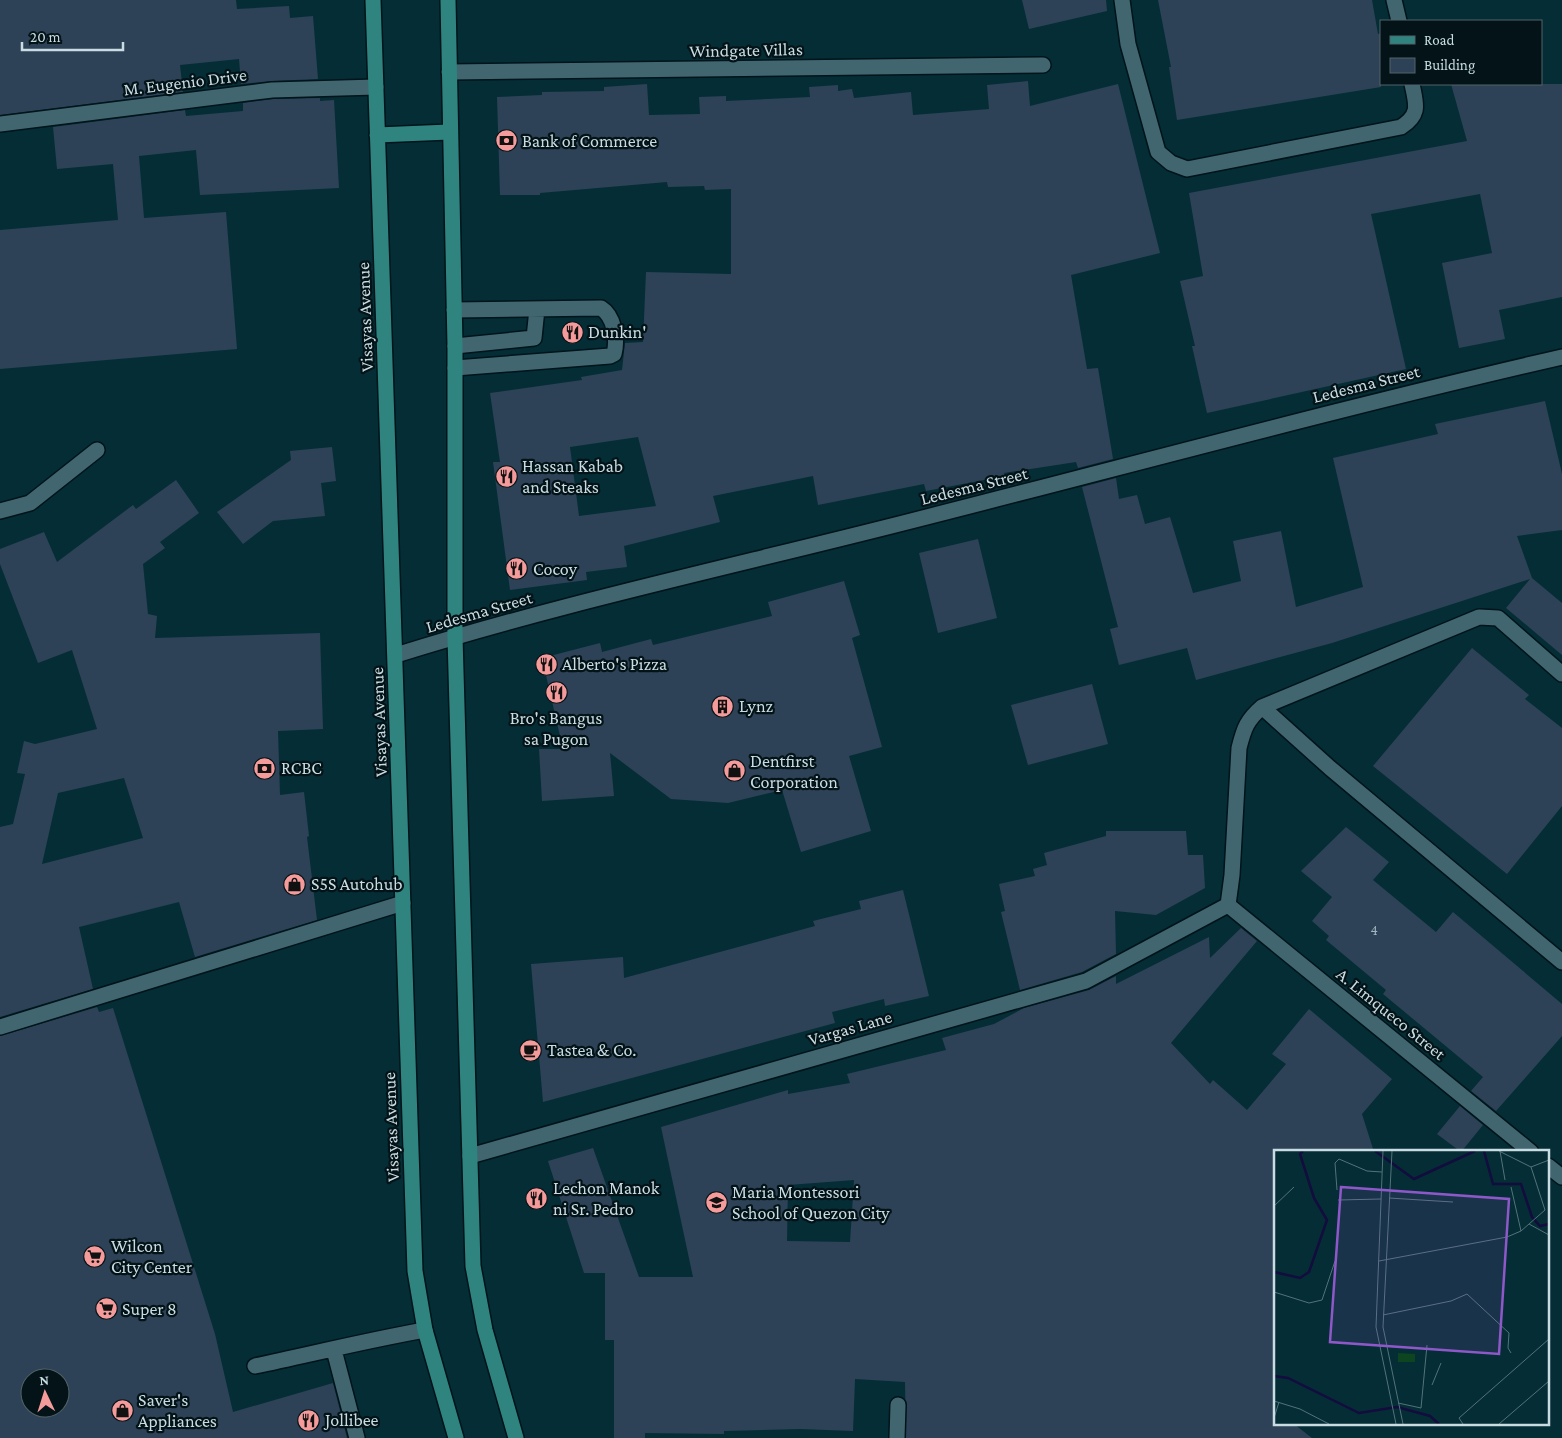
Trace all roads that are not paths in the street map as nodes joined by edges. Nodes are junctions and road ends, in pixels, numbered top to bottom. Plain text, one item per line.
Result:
1 (373, 0) edge
2 (448, 0) edge
3 (1122, 0) edge
4 (1394, 0) edge
5 (1399, 20) edge
6 (1044, 65) dead end
7 (449, 72) junction
8 (1412, 85) edge
9 (376, 87) junction
10 (0, 124) edge
11 (449, 132) junction
12 (377, 135) junction
13 (537, 309) junction
14 (454, 310) junction
15 (455, 346) junction
16 (1562, 357) edge
17 (454, 368) junction
18 (97, 450) dead end
19 (0, 512) edge
20 (455, 637) junction
21 (396, 655) junction
22 (1562, 674) edge
23 (1262, 706) junction
24 (404, 902) junction
25 (1228, 905) junction
26 (1562, 962) edge
27 (0, 1027) edge
28 (1529, 1150) edge
29 (470, 1156) junction
30 (1550, 1168) edge
31 (1562, 1177) edge
32 (425, 1330) junction
33 (334, 1350) junction
34 (255, 1366) dead end
35 (898, 1405) dead end
36 (357, 1438) edge
37 (456, 1438) edge
38 (516, 1438) edge
39 (897, 1438) edge

1 - 9 main road, Visayas Avenue
2 - 7 main road
3 - 8 street
4 - 5 street
6 - 7 street, Windgate Villas
7 - 11 main road
9 - 10 street, M. Eugenio Drive
9 - 12 main road, Visayas Avenue
11 - 12 main road
11 - 14 main road
12 - 21 main road, Visayas Avenue
13 - 14 street
13 - 15 street
13 - 17 street
14 - 15 main road
15 - 17 main road
16 - 20 street, Ledesma Street
17 - 20 main road
18 - 19 street
20 - 21 street, Ledesma Street
20 - 29 main road
21 - 24 main road, Visayas Avenue
22 - 23 street
23 - 25 street
23 - 26 street
24 - 27 street
24 - 32 main road, Visayas Avenue
25 - 28 street, A. Limqueco Street
25 - 29 street, Vargas Lane
29 - 38 main road
30 - 31 street
32 - 33 street
32 - 37 main road, Visayas Avenue
33 - 34 street
33 - 36 street
35 - 39 street

